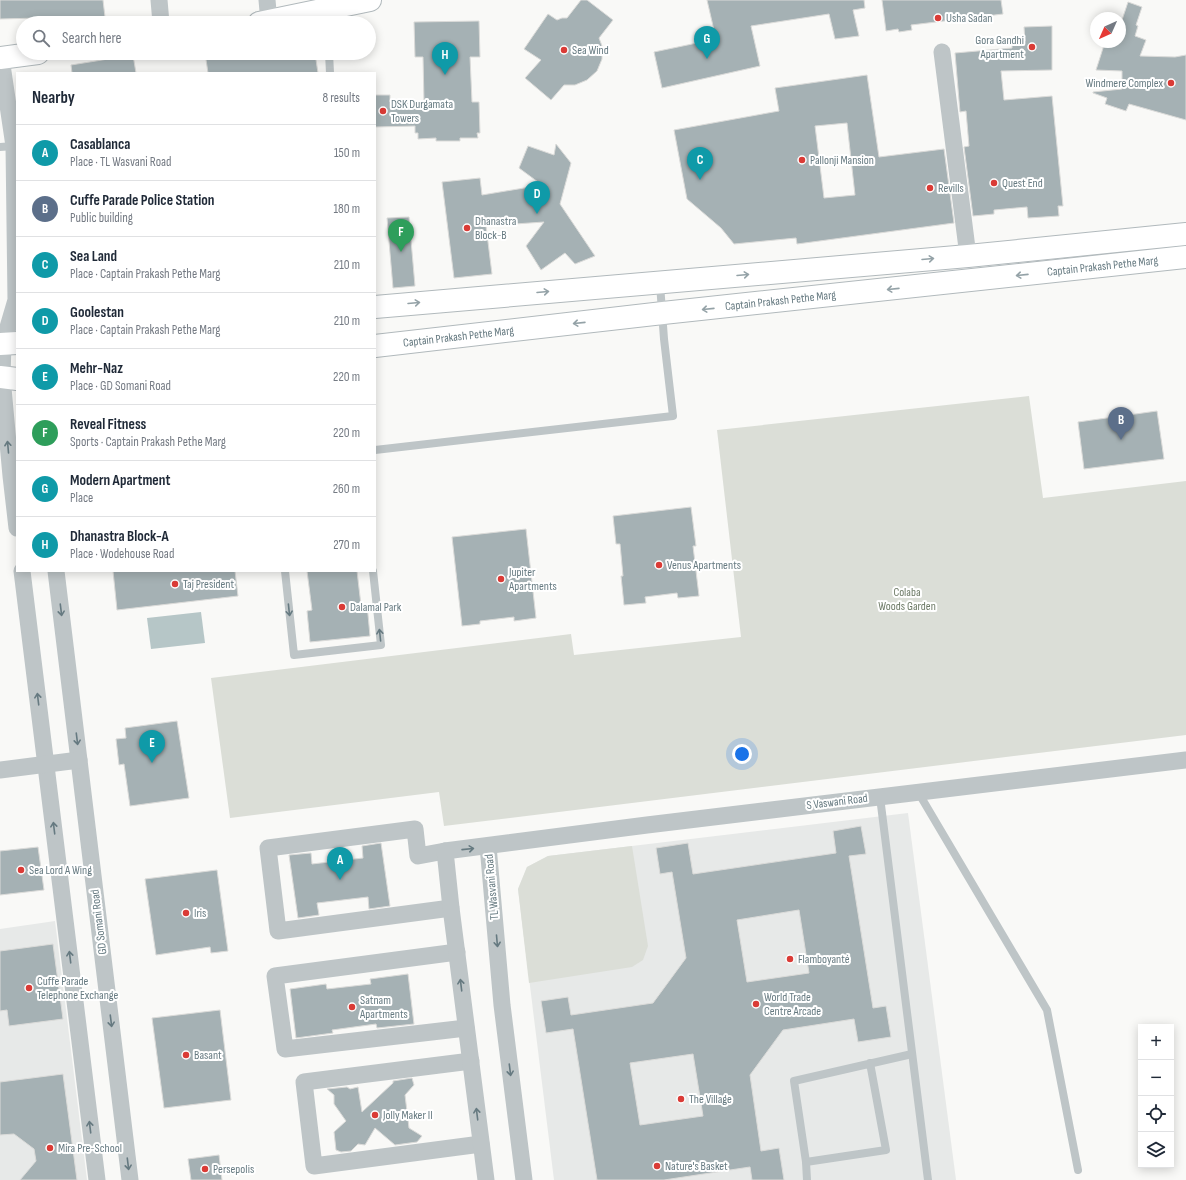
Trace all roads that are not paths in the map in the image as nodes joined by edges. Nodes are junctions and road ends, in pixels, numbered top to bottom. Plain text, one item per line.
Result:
1 (159, 0) edge
2 (267, 0) edge
3 (370, 0) edge
4 (160, 16) edge
5 (265, 16) edge
6 (305, 16) edge
7 (942, 52) dead end
8 (16, 56) edge
9 (0, 58) edge
10 (329, 60) edge
11 (330, 72) edge
12 (7, 147) edge
13 (1186, 234) edge
14 (968, 256) junction
15 (1186, 257) edge
16 (660, 282) junction
17 (519, 294) junction
18 (376, 307) edge
19 (662, 313) junction
20 (546, 327) junction
21 (7, 344) edge
22 (376, 346) edge
23 (6, 378) edge
24 (376, 450) edge
25 (5, 476) edge
26 (16, 524) edge
27 (22, 572) edge
28 (56, 572) edge
29 (285, 572) edge
30 (373, 572) edge
31 (79, 760) junction
32 (1186, 760) edge
33 (46, 764) junction
34 (0, 770) edge
35 (918, 792) junction
36 (880, 797) junction
37 (488, 846) junction
38 (445, 851) junction
39 (451, 908) junction
40 (456, 952) junction
41 (466, 1028) junction
42 (912, 1054) junction
43 (471, 1061) junction
44 (870, 1063) junction
45 (481, 1144) junction
46 (806, 1162) junction
47 (1078, 1170) dead end
48 (97, 1180) edge
49 (130, 1180) edge
50 (486, 1180) edge
51 (524, 1180) edge
52 (808, 1180) edge
53 (928, 1180) edge

1 - 4 street
2 - 5 street
3 - 6 main road
7 - 14 street
8 - 9 main road
9 - 12 street
10 - 11 lane
12 - 21 street
13 - 14 main road, Captain Prakash Pethe Marg
16 -> 14 main road, Captain Prakash Pethe Marg
15 -> 19 main road, Captain Prakash Pethe Marg
17 -> 16 main road, Captain Prakash Pethe Marg
16 - 19 lane
18 -> 17 main road, Captain Prakash Pethe Marg
17 - 20 main road
19 -> 20 main road, Captain Prakash Pethe Marg
19 - 24 lane
20 - 22 main road, Captain Prakash Pethe Marg
21 - 23 street
25 -> 23 street
25 - 26 street
33 -> 27 street
28 -> 31 street, GD Somani Road
29 -> 30 lane
31 - 33 street
31 -> 49 street, GD Somani Road
32 - 35 street, S Vaswani Road
33 - 34 street
48 -> 33 street
35 - 36 street, S Vaswani Road
35 - 47 lane
36 - 37 street, S Vaswani Road
36 - 42 lane
38 -> 37 street, TL Wasvani Road
37 -> 51 street, TL Wasvani Road
38 - 39 street
38 - 39 street, TL Wasvani Road
39 - 40 street
41 -> 40 street
40 - 41 street
41 - 43 street
42 - 44 lane
42 - 53 lane
45 -> 43 street
43 - 45 street
44 - 46 lane
44 - 46 lane
45 - 50 street
46 - 52 lane

